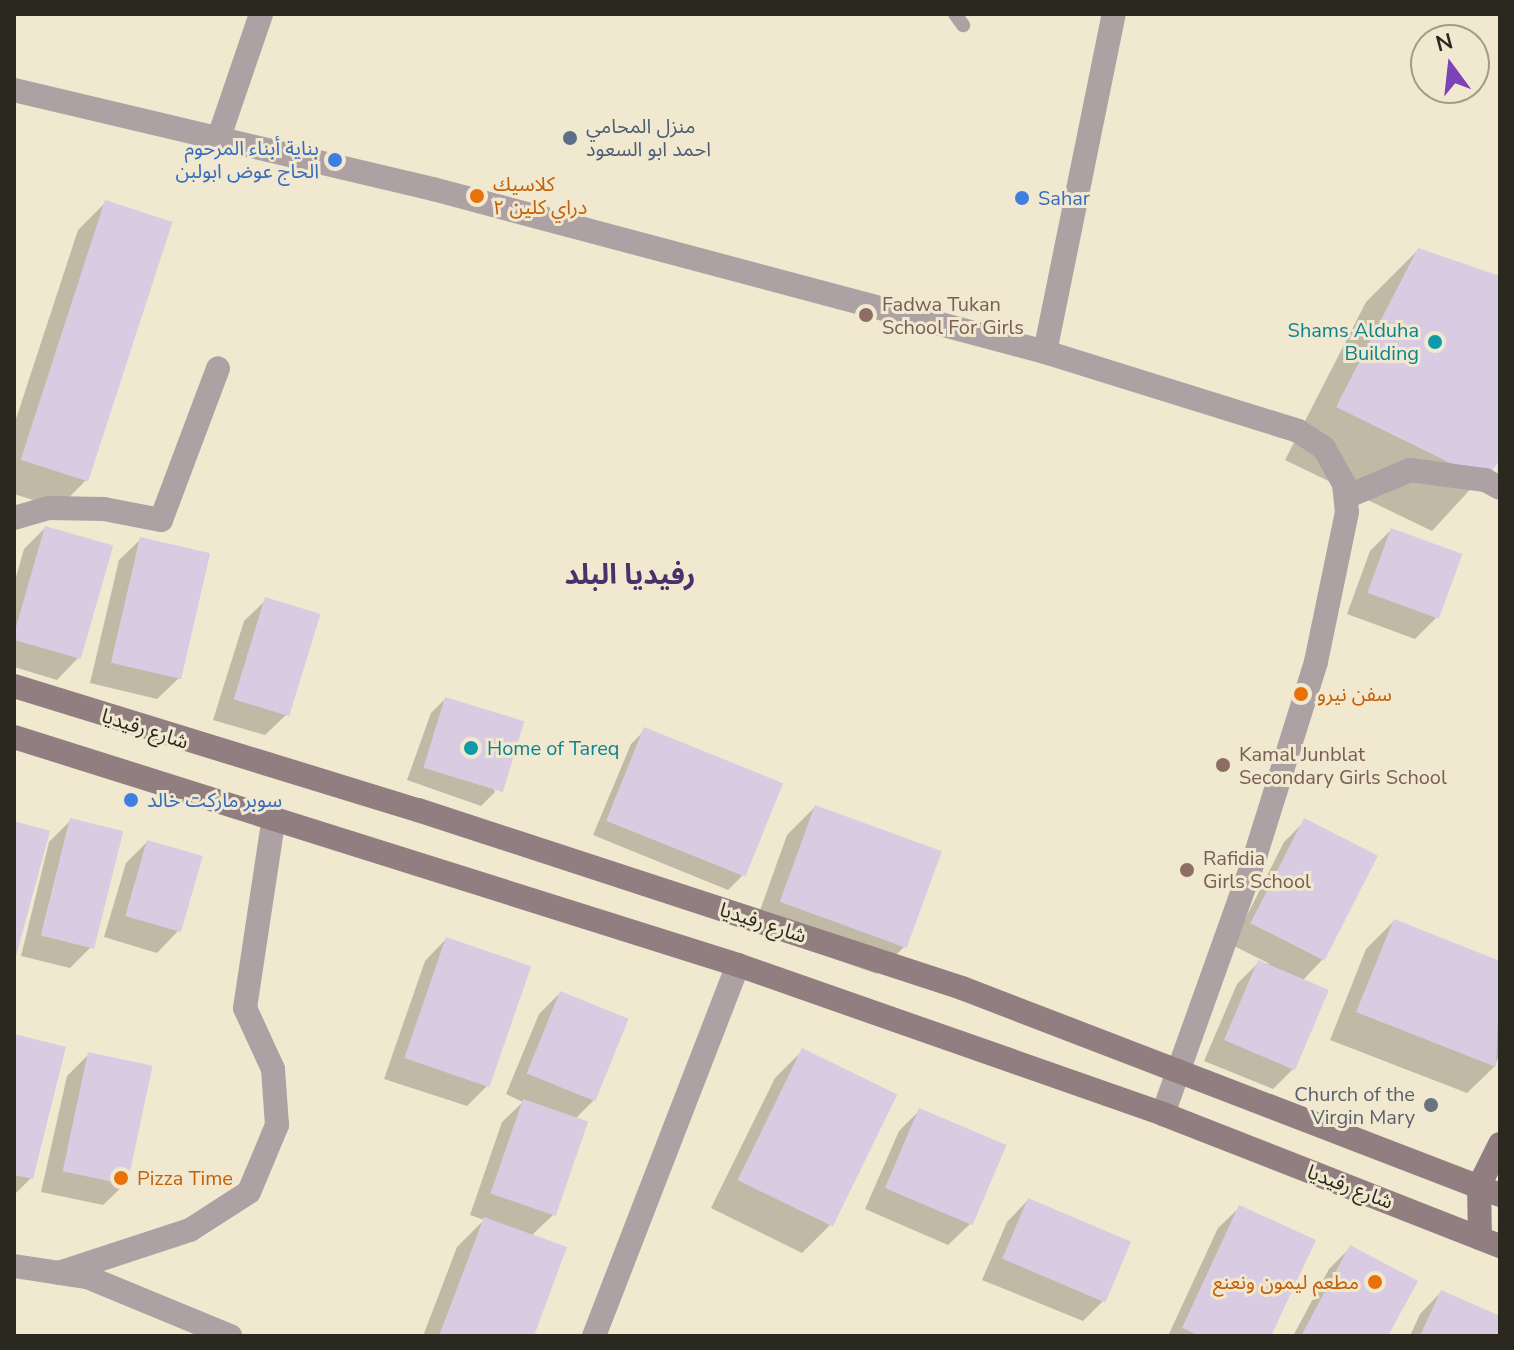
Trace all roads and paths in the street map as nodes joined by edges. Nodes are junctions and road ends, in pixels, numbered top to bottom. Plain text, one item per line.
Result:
1 (261, 14) edge
2 (1114, 14) edge
3 (14, 90) edge
4 (219, 137) junction
5 (1045, 352) junction
6 (218, 368) dead end
7 (1500, 488) edge
8 (1346, 497) junction
9 (14, 518) edge
10 (17, 694) edge
11 (14, 737) edge
12 (274, 817) junction
13 (738, 965) junction
14 (1180, 1071) junction
15 (1163, 1114) junction
16 (1500, 1144) edge
17 (1490, 1191) edge
18 (1500, 1220) edge
19 (1490, 1242) edge
20 (14, 1266) edge
21 (59, 1273) junction
22 (230, 1336) edge
23 (594, 1336) edge

1 - 4 street
2 - 5 street
3 - 4 street
4 - 5 street
5 - 8 street
6 - 9 street
7 - 8 street
8 - 14 street
10 - 14 main road, شارع رفيديا
11 - 12 main road, شارع رفيديا
12 - 13 main road, شارع رفيديا
12 - 21 street
13 - 15 main road, شارع رفيديا
13 - 23 street
14 - 15 street
14 - 17 main road, شارع رفيديا
15 - 19 main road, شارع رفيديا
16 - 17 main road
17 - 19 main road
18 - 19 main road
20 - 21 street
21 - 22 street

